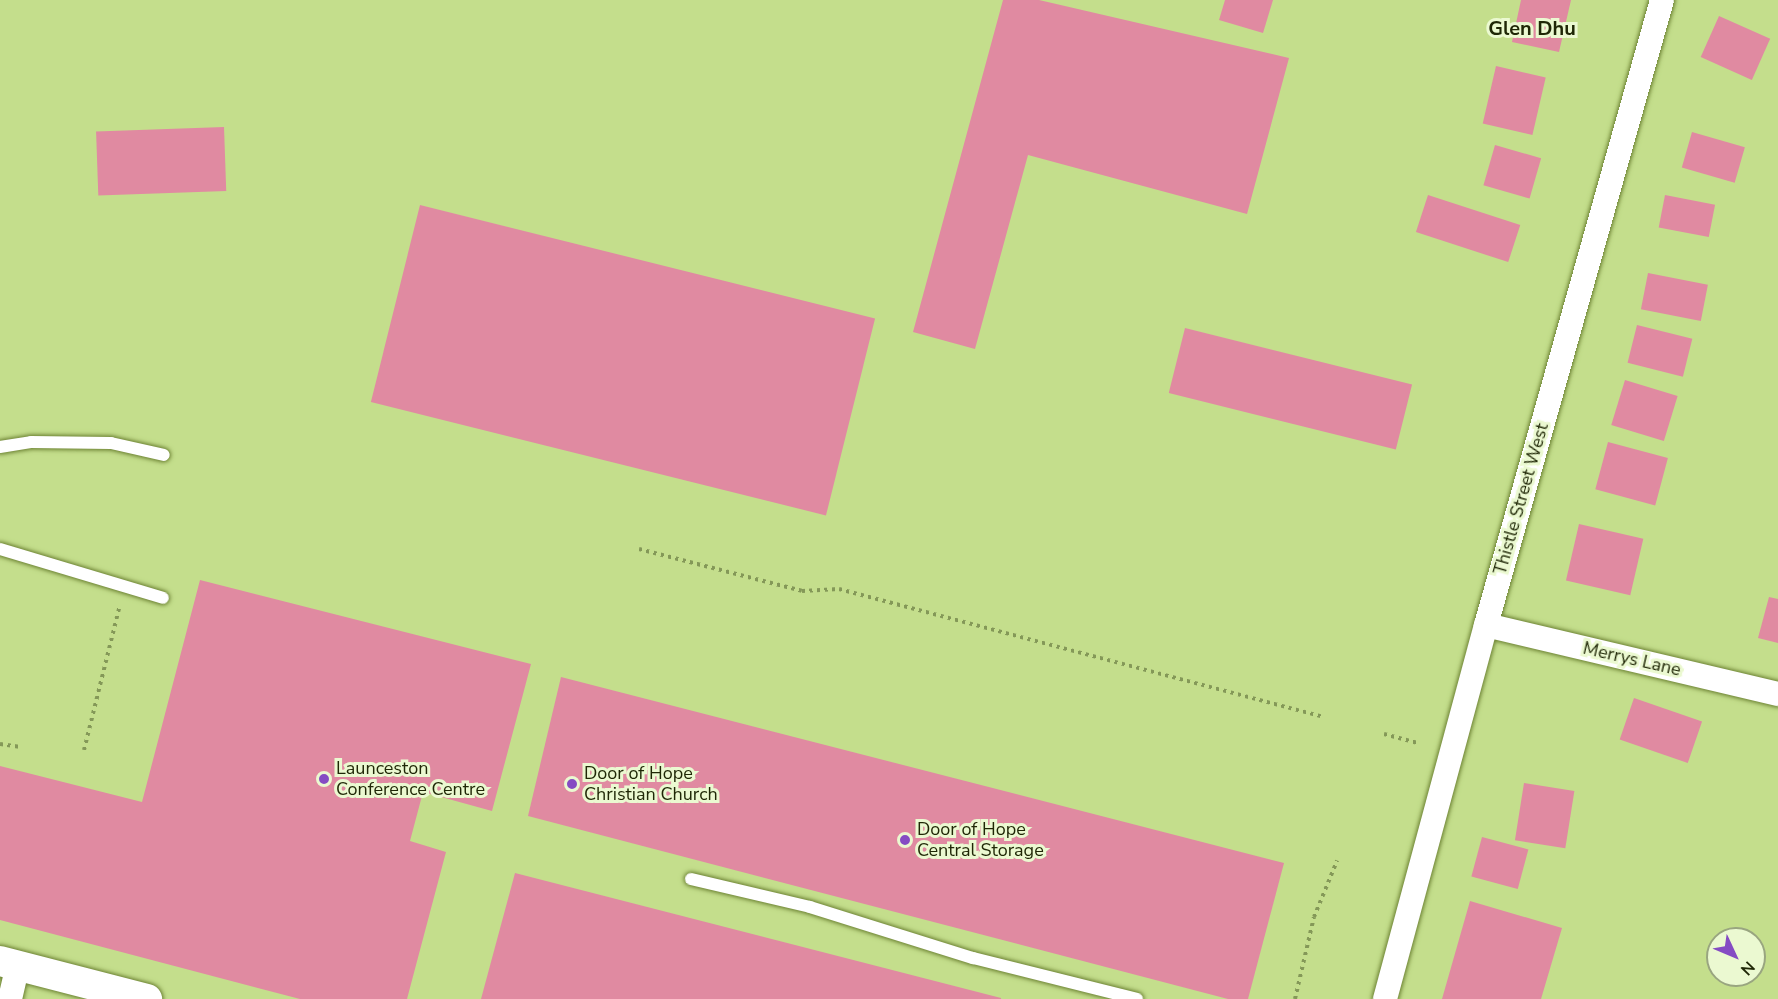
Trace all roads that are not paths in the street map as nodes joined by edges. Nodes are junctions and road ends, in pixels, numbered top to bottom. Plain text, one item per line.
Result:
1 (1662, 0) edge
2 (0, 447) edge
3 (164, 455) dead end
4 (0, 549) edge
5 (163, 598) dead end
6 (1486, 625) junction
7 (1778, 694) edge
8 (691, 879) dead end
9 (9, 963) edge
10 (10, 999) edge
11 (147, 999) edge
12 (1137, 999) edge
13 (1385, 999) edge

1 - 6 street, Thistle Street West
2 - 3 lane
4 - 5 lane
6 - 7 street, Merrys Lane
6 - 13 street, Thistle Street West
8 - 12 lane
9 - 10 street
9 - 11 street

